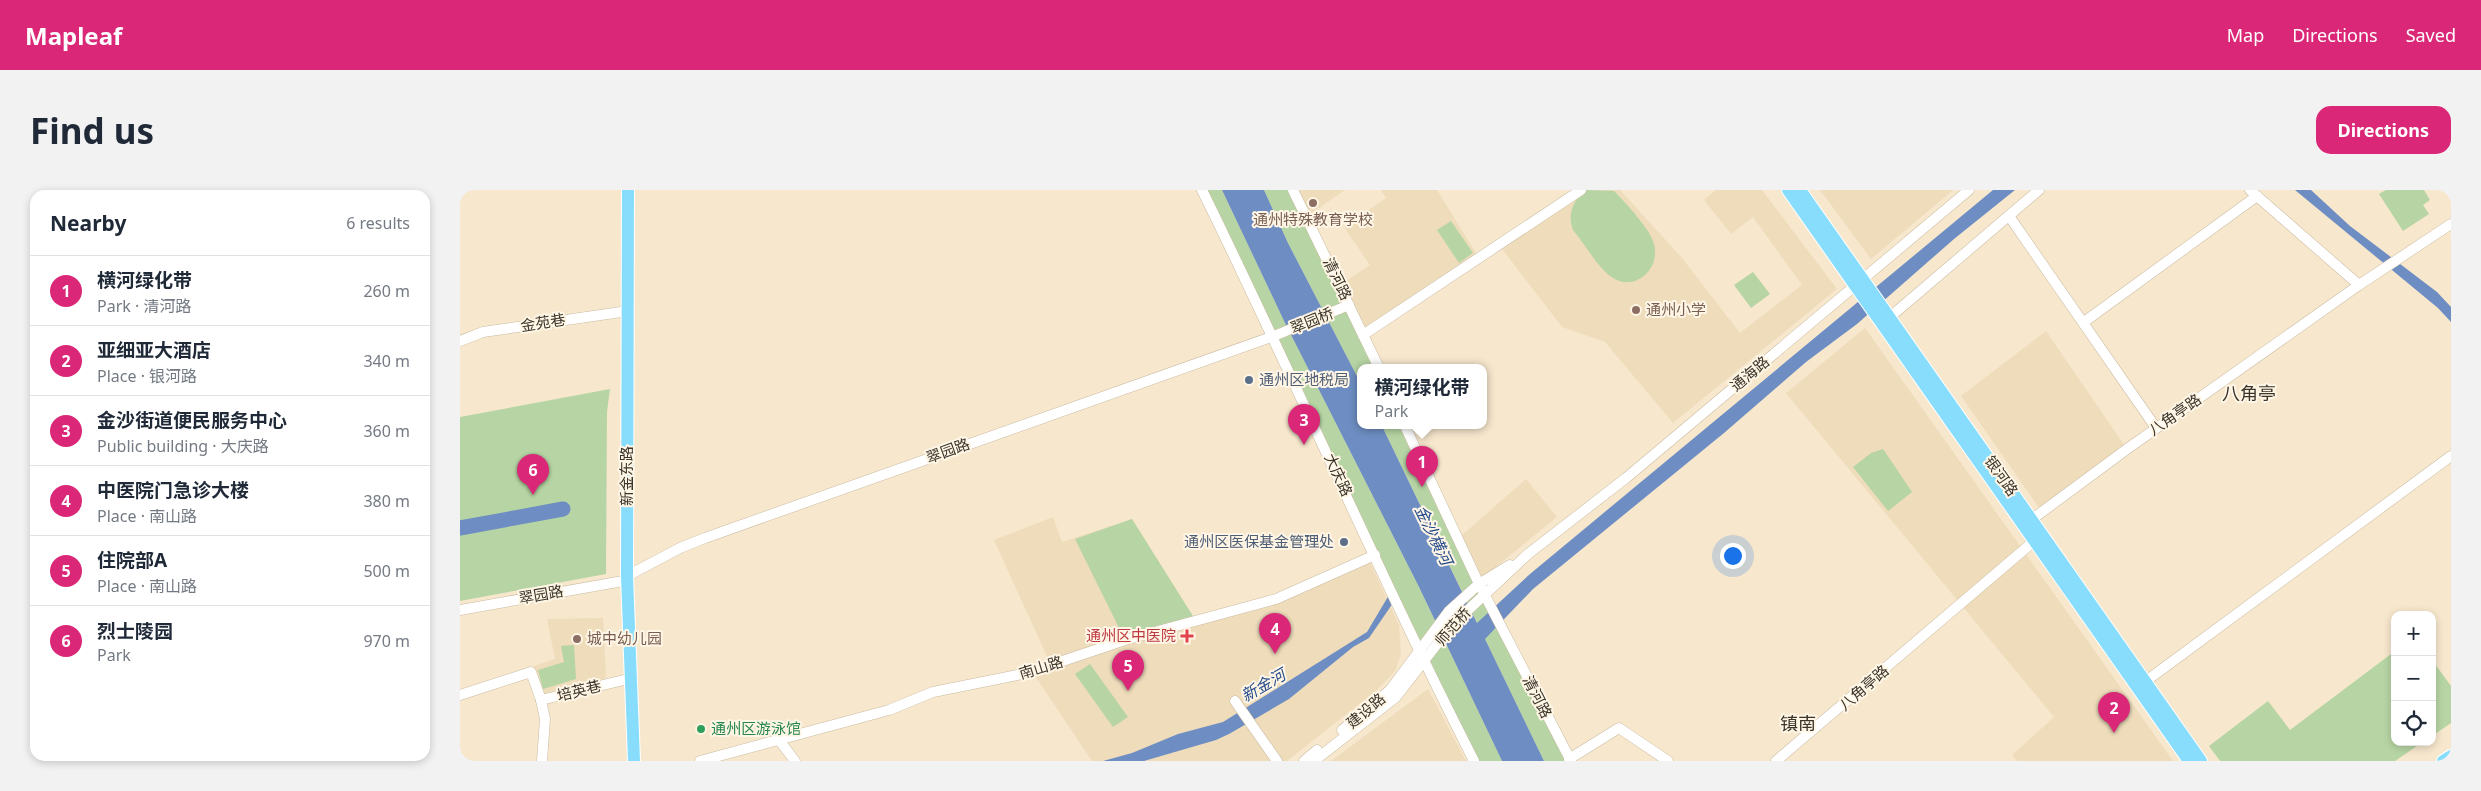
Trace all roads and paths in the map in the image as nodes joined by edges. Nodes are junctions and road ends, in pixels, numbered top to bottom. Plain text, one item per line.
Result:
1 (622, 190) edge
2 (628, 190) edge
3 (1202, 190) edge
4 (1294, 190) edge
5 (1581, 190) edge
6 (1788, 190) edge
7 (1800, 190) edge
8 (1969, 190) edge
9 (2039, 190) edge
10 (2253, 193) edge
11 (2009, 216) junction
12 (2451, 224) edge
13 (1859, 282) junction
14 (2359, 285) junction
15 (1349, 305) junction
16 (624, 311) junction
17 (2084, 322) junction
18 (1890, 323) junction
19 (1364, 335) junction
20 (1274, 336) junction
21 (460, 341) edge
22 (1377, 364) edge
23 (2156, 428) junction
24 (1406, 429) edge
25 (2451, 456) edge
26 (2028, 523) junction
27 (2038, 538) junction
28 (1528, 554) junction
29 (1375, 555) junction
30 (625, 579) junction
31 (1479, 584) junction
32 (1484, 595) junction
33 (460, 610) edge
34 (1419, 652) junction
35 (1424, 663) junction
36 (628, 679) junction
37 (2146, 681) junction
38 (460, 695) edge
39 (541, 700) junction
40 (1237, 704) dead end
41 (779, 740) junction
42 (2451, 756) edge
43 (1570, 760) edge
44 (542, 761) edge
45 (626, 761) edge
46 (634, 761) edge
47 (700, 761) edge
48 (795, 761) edge
49 (1277, 761) edge
50 (1304, 761) edge
51 (1314, 761) edge
52 (1474, 761) edge
53 (1668, 761) edge
54 (1776, 761) edge
55 (2189, 761) edge
56 (2201, 761) edge
57 (2443, 761) edge

1 - 16 main road, 新金东路
2 - 16 main road, 新金东路
3 - 20 street, 大庆路
4 - 15 street, 清河路
5 - 19 street
6 - 13 main road, 银河路
7 - 13 main road, 银河路
8 - 13 street, 通海路
9 - 11 street
10 - 14 street
10 - 17 street
11 - 17 street
11 - 18 street
12 - 14 street, 八角亭路
13 - 18 main road, 银河路
13 - 28 street, 通海路
14 - 23 street, 八角亭路
15 - 19 street, 清河路
15 - 20 street, 翠园桥
16 - 21 street, 金苑巷
16 - 30 main road, 新金东路
17 - 23 street
18 - 26 main road, 银河路
19 - 22 street, 清河路
20 - 29 street, 大庆路
20 - 30 street, 翠园路
23 - 26 street, 八角亭路
24 - 31 street
25 - 37 street
26 - 27 main road, 银河路
27 - 37 main road, 银河路
27 - 54 street, 八角亭路
27 - 55 main road, 银河路
28 - 31 street, 通海路
28 - 32 street, 通海路
29 - 34 street, 大庆路
29 - 41 street, 南山路
30 - 33 street, 翠园路
30 - 36 main road, 新金东路
31 - 32 street, 清河路
31 - 34 street, 师范桥
32 - 35 street, 师范桥
32 - 43 street, 清河路
34 - 35 street, 大庆路
34 - 50 street, 建设路
35 - 51 street, 建设路
35 - 52 street
36 - 39 street, 培英巷
36 - 45 main road, 新金东路
36 - 46 main road, 新金东路
37 - 56 main road, 银河路
38 - 39 street, 培英巷
39 - 44 street
40 - 49 street
41 - 47 street, 南山路
41 - 48 street
42 - 57 main road
43 - 53 street

